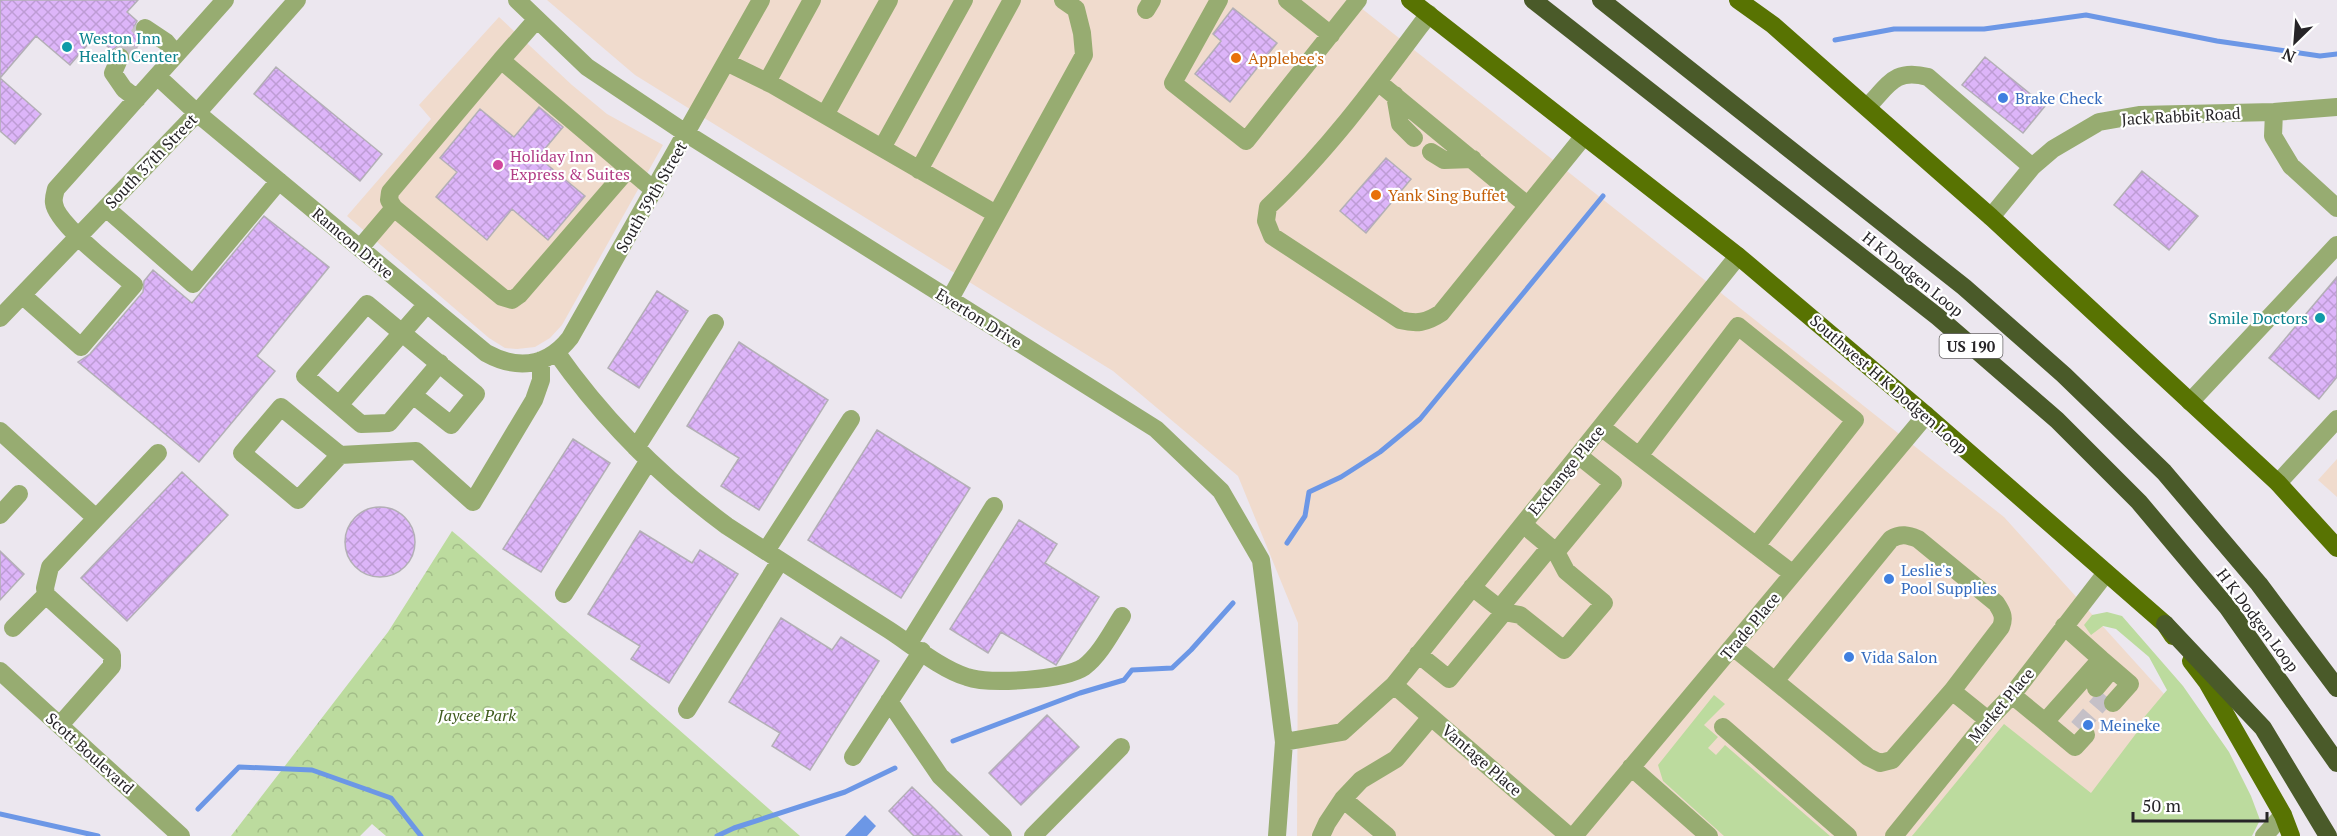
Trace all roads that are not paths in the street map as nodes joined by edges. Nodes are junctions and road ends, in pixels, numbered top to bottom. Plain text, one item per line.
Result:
1 (225, 0) edge
2 (297, 0) edge
3 (517, 0) edge
4 (761, 0) edge
5 (812, 0) edge
6 (889, 0) edge
7 (963, 0) edge
8 (1012, 0) edge
9 (1063, 0) edge
10 (1219, 0) edge
11 (1287, 0) edge
12 (1358, 0) edge
13 (1410, 0) edge
14 (1533, 0) edge
15 (1601, 0) edge
16 (1738, 0) edge
17 (1428, 14) junction
18 (537, 19) junction
19 (145, 28) dead end
20 (1330, 35) junction
21 (176, 54) junction
22 (120, 57) tunnel mouth
23 (501, 60) junction
24 (726, 62) junction
25 (157, 76) junction
26 (767, 82) junction
27 (1378, 82) junction
28 (1395, 95) junction
29 (137, 99) junction
30 (1867, 107) junction
31 (2337, 107) edge
32 (2274, 112) junction
33 (196, 113) junction
34 (825, 115) junction
35 (687, 134) junction
36 (1584, 136) junction
37 (1414, 138) dead end
38 (882, 148) junction
39 (1431, 152) dead end
40 (1473, 159) junction
41 (2032, 167) junction
42 (628, 169) junction
43 (919, 170) junction
44 (279, 181) junction
45 (654, 191) junction
46 (1527, 205) junction
47 (106, 208) junction
48 (394, 208) junction
49 (2337, 208) edge
50 (996, 214) junction
51 (1991, 217) junction
52 (78, 237) junction
53 (2337, 245) edge
54 (360, 248) junction
55 (1738, 256) junction
56 (22, 295) junction
57 (950, 299) junction
58 (427, 304) junction
59 (0, 318) edge
60 (715, 323) dead end
61 (404, 332) junction
62 (549, 356) junction
63 (440, 363) junction
64 (413, 395) junction
65 (2190, 402) junction
66 (339, 405) junction
67 (1926, 415) junction
68 (851, 419) dead end
69 (2337, 419) edge
70 (1601, 427) junction
71 (0, 431) edge
72 (158, 453) dead end
73 (643, 454) junction
74 (340, 455) junction
75 (1578, 455) junction
76 (1639, 456) junction
77 (2278, 483) junction
78 (19, 494) dead end
79 (994, 506) dead end
80 (0, 515) edge
81 (96, 518) junction
82 (1523, 524) junction
83 (1756, 546) junction
84 (2337, 548) edge
85 (1553, 549) junction
86 (773, 556) junction
87 (2106, 573) junction
88 (1793, 574) junction
89 (1473, 587) junction
90 (564, 594) dead end
91 (46, 595) junction
92 (1502, 610) junction
93 (1122, 616) dead end
94 (2165, 624) junction
95 (2064, 626) junction
96 (13, 628) dead end
97 (915, 647) junction
98 (1733, 647) junction
99 (1418, 654) junction
100 (2111, 669) junction
101 (0, 670) edge
102 (1775, 681) junction
103 (1394, 685) junction
104 (2337, 688) edge
105 (1953, 691) junction
106 (2012, 695) junction
107 (2105, 696) tunnel mouth
108 (889, 701) junction
109 (687, 710) dead end
110 (1431, 717) junction
111 (1988, 720) junction
112 (60, 725) junction
113 (1723, 727) dead end
114 (1284, 742) junction
115 (1121, 747) dead end
116 (853, 757) dead end
117 (2337, 763) edge
118 (1631, 768) junction
119 (1343, 799) junction
120 (2283, 815) junction
121 (181, 836) edge
122 (1003, 836) edge
123 (1033, 836) edge
124 (1277, 836) edge
125 (1321, 836) edge
126 (1387, 836) edge
127 (1569, 836) edge
128 (1574, 836) edge
129 (1709, 836) edge
130 (1848, 836) edge
131 (1894, 836) edge
132 (2264, 836) edge
133 (2291, 836) edge
134 (2328, 836) edge

1 - 21 street
2 - 33 street, South 37th Street
3 - 18 street, Everton Drive
4 - 24 street, South 39th Street
5 - 26 street
6 - 34 street
7 - 38 street
8 - 43 street
9 - 50 street
10 - 20 street
11 - 20 street
12 - 20 street
13 - 17 main road, Southwest H K Dodgen Loop
14 - 117 highway, H K Dodgen Loop / US 190
15 - 104 highway, H K Dodgen Loop / US 190
16 - 30 main road
17 - 27 street
17 - 36 main road, Southwest H K Dodgen Loop
18 - 23 street
18 - 35 street, Everton Drive
19 - 21 street
21 - 25 street
22 - 29 street
23 - 42 street
23 - 48 street
24 - 26 street
24 - 35 street, South 39th Street
25 - 29 street
25 - 33 street, Ramcon Drive
26 - 34 street
27 - 28 street
27 - 46 street
28 - 37 street
28 - 40 street
29 - 52 street
30 - 41 street
30 - 51 main road
31 - 32 street, Jack Rabbit Road
32 - 41 street, Jack Rabbit Road
32 - 49 street
33 - 44 street, Ramcon Drive
33 - 47 street, South 37th Street
34 - 38 street
35 - 45 street, South 39th Street
35 - 57 street, Everton Drive
36 - 46 street
36 - 55 main road, Southwest H K Dodgen Loop
38 - 43 street
39 - 40 street
40 - 46 street
41 - 51 street, Jack Rabbit Road
42 - 45 street
42 - 48 street
43 - 50 street
44 - 47 street
44 - 54 street, Ramcon Drive
45 - 62 street, South 39th Street
47 - 52 street, South 37th Street
48 - 54 street
50 - 57 street
51 - 65 main road
52 - 56 street, South 37th Street
52 - 56 street
53 - 65 street
54 - 58 street, Ramcon Drive
55 - 67 main road, Southwest H K Dodgen Loop
55 - 70 street, Exchange Place
56 - 59 street, South 37th Street
57 - 114 street, Everton Drive
58 - 61 street
58 - 62 street, Ramcon Drive
60 - 73 street
61 - 63 street
61 - 66 street
61 - 66 street
62 - 73 street
62 - 74 street
63 - 64 street
63 - 64 street
64 - 66 street
65 - 77 main road
67 - 87 main road, Southwest H K Dodgen Loop
67 - 88 street, Trade Place
68 - 86 street
69 - 77 street
70 - 75 street, Exchange Place
70 - 76 street
71 - 81 street
72 - 81 street
73 - 86 street
73 - 90 street
74 - 74 street
75 - 82 street, Exchange Place
75 - 85 street
76 - 83 street
76 - 83 street
77 - 84 main road
78 - 80 street
79 - 97 street
81 - 91 street
82 - 85 street
82 - 89 street, Exchange Place
83 - 88 street
85 - 92 street
85 - 92 street
86 - 97 street
86 - 109 street
87 - 94 main road, Southwest H K Dodgen Loop
87 - 95 street, Market Place
88 - 98 street, Trade Place
89 - 92 street
89 - 99 street, Exchange Place
91 - 96 street
91 - 112 street
92 - 99 street
93 - 97 street
94 - 120 main road, Southwest H K Dodgen Loop
94 - 134 highway
95 - 100 street
95 - 106 street, Market Place
97 - 108 street
98 - 102 street
98 - 118 street, Trade Place
99 - 103 street, Exchange Place
100 - 106 street
100 - 107 street
101 - 112 street, Scott Boulevard
102 - 105 street
102 - 105 street
103 - 110 street, Vantage Place
103 - 114 street, Exchange Place
105 - 111 street
106 - 111 street, Market Place
108 - 116 street
108 - 122 street
110 - 119 street
110 - 127 street, Vantage Place
111 - 131 street, Market Place
112 - 121 street, Scott Boulevard
113 - 130 street
114 - 124 street, Everton Drive
115 - 123 street
118 - 128 street, Trade Place
118 - 129 street
119 - 125 street
119 - 126 street
120 - 132 street
120 - 133 main road, Southwest H K Dodgen Loop

